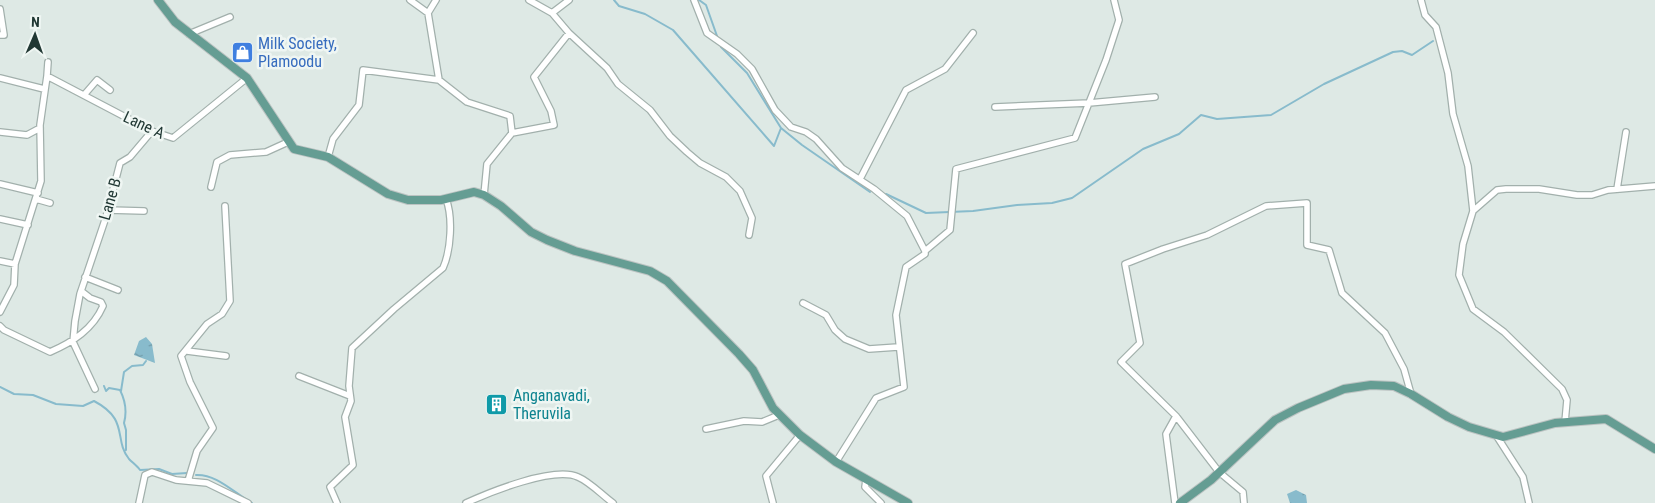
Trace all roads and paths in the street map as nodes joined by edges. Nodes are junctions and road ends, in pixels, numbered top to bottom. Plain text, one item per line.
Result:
1 (158, 0) edge
2 (410, 0) edge
3 (436, 0) edge
4 (529, 0) edge
5 (569, 0) edge
6 (694, 0) edge
7 (1114, 0) edge
8 (1421, 0) edge
9 (0, 9) edge
10 (428, 13) junction
11 (552, 13) junction
12 (230, 17) dead end
13 (569, 33) junction
14 (973, 33) dead end
15 (189, 34) junction
16 (0, 35) edge
17 (48, 62) dead end
18 (46, 76) junction
19 (0, 78) edge
20 (247, 78) junction
21 (439, 80) junction
22 (44, 89) junction
23 (110, 90) dead end
24 (84, 95) junction
25 (1155, 98) dead end
26 (1089, 103) junction
27 (995, 106) dead end
28 (40, 128) junction
29 (0, 132) edge
30 (152, 132) junction
31 (1626, 132) dead end
32 (512, 133) junction
33 (288, 142) junction
34 (328, 157) junction
35 (860, 180) junction
36 (0, 184) edge
37 (1655, 186) edge
38 (211, 187) dead end
39 (1616, 189) junction
40 (484, 195) junction
41 (37, 196) junction
42 (446, 199) junction
43 (50, 203) dead end
44 (225, 206) dead end
45 (108, 210) junction
46 (1473, 210) junction
47 (144, 211) dead end
48 (0, 219) edge
49 (28, 225) junction
50 (749, 235) dead end
51 (925, 251) junction
52 (0, 261) edge
53 (15, 264) junction
54 (85, 277) junction
55 (118, 290) dead end
56 (81, 291) junction
57 (803, 303) dead end
58 (0, 312) edge
59 (0, 326) edge
60 (73, 342) junction
61 (898, 347) junction
62 (187, 351) junction
63 (226, 356) dead end
64 (299, 376) dead end
65 (95, 389) dead end
66 (1411, 394) junction
67 (350, 396) junction
68 (779, 415) junction
69 (1176, 416) junction
70 (1565, 422) junction
71 (706, 429) dead end
72 (800, 435) junction
73 (1496, 435) junction
74 (1655, 449) edge
75 (836, 462) junction
76 (1220, 472) junction
77 (866, 480) junction
78 (188, 481) junction
79 (139, 503) edge
80 (248, 503) edge
81 (337, 503) edge
82 (466, 503) edge
83 (613, 503) edge
84 (772, 503) edge
85 (881, 503) edge
86 (908, 503) edge
87 (1175, 503) edge
88 (1180, 503) edge
89 (1244, 503) edge
90 (1529, 503) edge

1 - 15 main road
2 - 10 street
3 - 10 street
4 - 11 street
5 - 11 street
6 - 35 street
7 - 26 street
8 - 46 street
9 - 16 street
10 - 21 street
11 - 13 street
12 - 15 street
13 - 32 street
13 - 50 street
14 - 35 street
15 - 20 main road
17 - 18 street
18 - 22 street
18 - 24 street, Lane A
19 - 22 street
20 - 30 street, Lane A
20 - 33 main road
21 - 32 street
21 - 34 street
22 - 28 street
23 - 24 street
24 - 30 street, Lane A
25 - 26 street
26 - 27 street
26 - 51 street
28 - 29 street
28 - 41 street
30 - 45 street, Lane B
31 - 39 street
32 - 40 street
33 - 34 main road
33 - 38 street
34 - 42 main road
35 - 51 street
36 - 41 street
37 - 39 street
39 - 46 street
40 - 42 main road
40 - 68 main road
41 - 43 street
41 - 49 street
42 - 67 street
44 - 62 street
45 - 47 street
45 - 54 street, Lane B
46 - 70 street
48 - 49 street
49 - 53 street
51 - 61 street
52 - 53 street
53 - 58 street
54 - 55 street
54 - 56 street, Lane B
56 - 60 street, Lane B
56 - 60 street
57 - 61 street
59 - 60 street
60 - 65 street
61 - 75 street
62 - 63 street
62 - 78 street
64 - 67 street
66 - 69 street
66 - 73 main road
66 - 76 main road
67 - 81 street
68 - 71 street
68 - 72 main road
69 - 76 street
69 - 87 street
70 - 73 main road
70 - 74 main road
72 - 75 main road
72 - 84 street
73 - 90 street
75 - 77 main road
76 - 88 main road
76 - 89 street
77 - 85 street
77 - 86 main road
78 - 79 street
78 - 80 street
82 - 83 street

